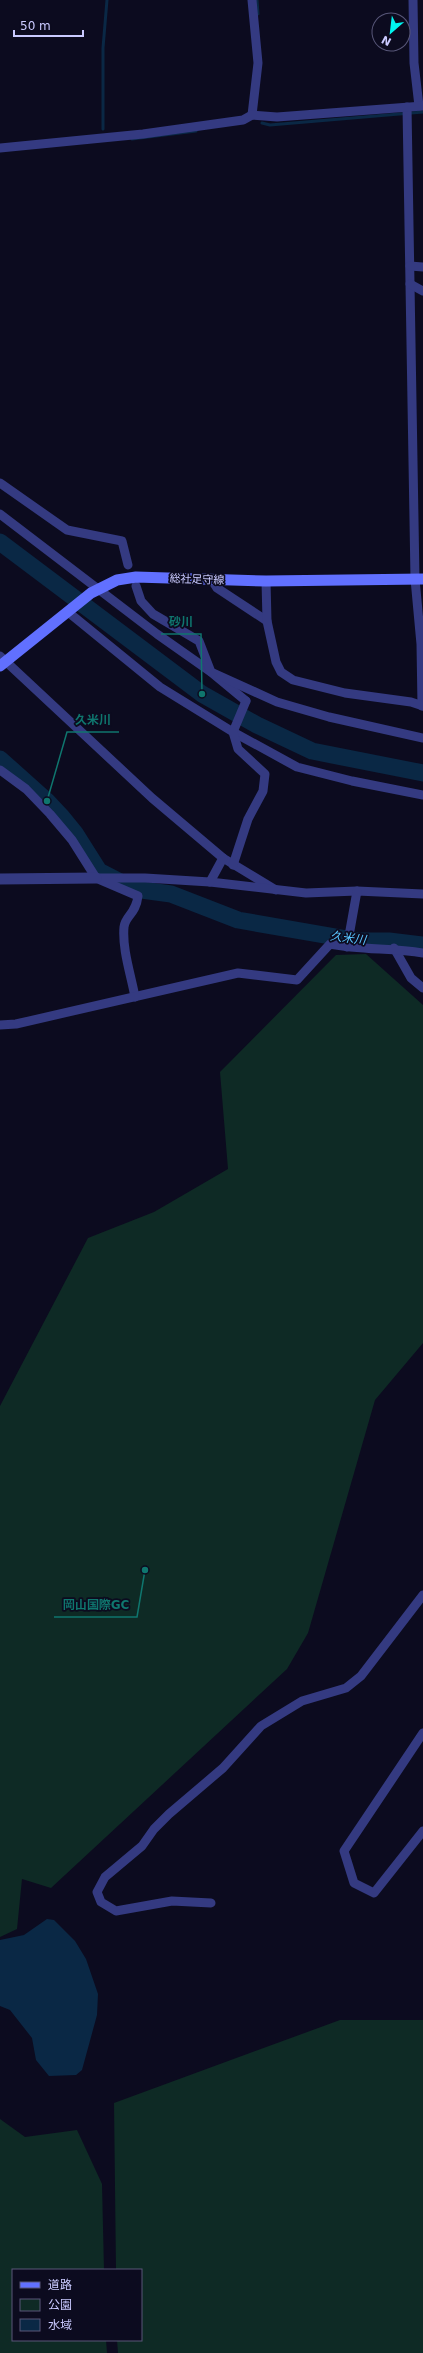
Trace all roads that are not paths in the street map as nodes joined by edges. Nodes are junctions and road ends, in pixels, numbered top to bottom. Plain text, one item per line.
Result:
1 (252, 0) edge
2 (413, 0) edge
3 (421, 106) edge
4 (407, 107) junction
5 (252, 115) junction
6 (0, 148) edge
7 (410, 266) junction
8 (423, 266) edge
9 (410, 284) junction
10 (423, 291) edge
11 (0, 483) edge
12 (0, 514) edge
13 (128, 565) dead end
14 (419, 579) edge
15 (212, 580) junction
16 (266, 581) junction
17 (136, 586) dead end
18 (95, 591) junction
19 (70, 611) junction
20 (267, 621) junction
21 (422, 644) edge
22 (2, 661) edge
23 (211, 672) junction
24 (268, 698) junction
25 (246, 702) junction
26 (423, 704) edge
27 (233, 732) junction
28 (423, 738) edge
29 (0, 770) edge
30 (423, 795) edge
31 (223, 858) junction
32 (233, 865) junction
33 (101, 878) junction
34 (0, 879) edge
35 (210, 882) junction
36 (276, 890) junction
37 (357, 891) junction
38 (423, 894) edge
39 (348, 942) junction
40 (394, 948) junction
41 (423, 953) edge
42 (423, 988) edge
43 (135, 997) junction
44 (0, 1025) edge
45 (423, 1595) edge
46 (423, 1733) edge
47 (423, 1831) edge
48 (211, 1903) dead end

1 - 5 street
2 - 3 street
3 - 4 street
4 - 5 street
4 - 7 street
5 - 6 street
7 - 8 street
7 - 9 street
9 - 10 street
9 - 14 street
11 - 13 street
12 - 18 street
14 - 16 main road, 総社足守線
14 - 21 street
15 - 16 main road, 総社足守線
15 - 18 main road, 総社足守線
15 - 20 street
16 - 20 street
17 - 23 street
18 - 19 main road, 総社足守線
18 - 23 street
19 - 22 main road, 総社足守線
19 - 27 street
20 - 26 street
21 - 26 street
22 - 31 street
23 - 24 street
23 - 25 street
24 - 25 street
24 - 28 street
25 - 27 street
27 - 30 street
27 - 32 street
29 - 33 street
31 - 32 street
31 - 35 street
32 - 36 street
33 - 34 street
33 - 35 street
33 - 43 street
35 - 36 street
36 - 37 street
37 - 38 street
37 - 39 street
39 - 40 street
39 - 43 street
40 - 41 street
40 - 42 street
43 - 44 street
45 - 48 street
46 - 47 street

